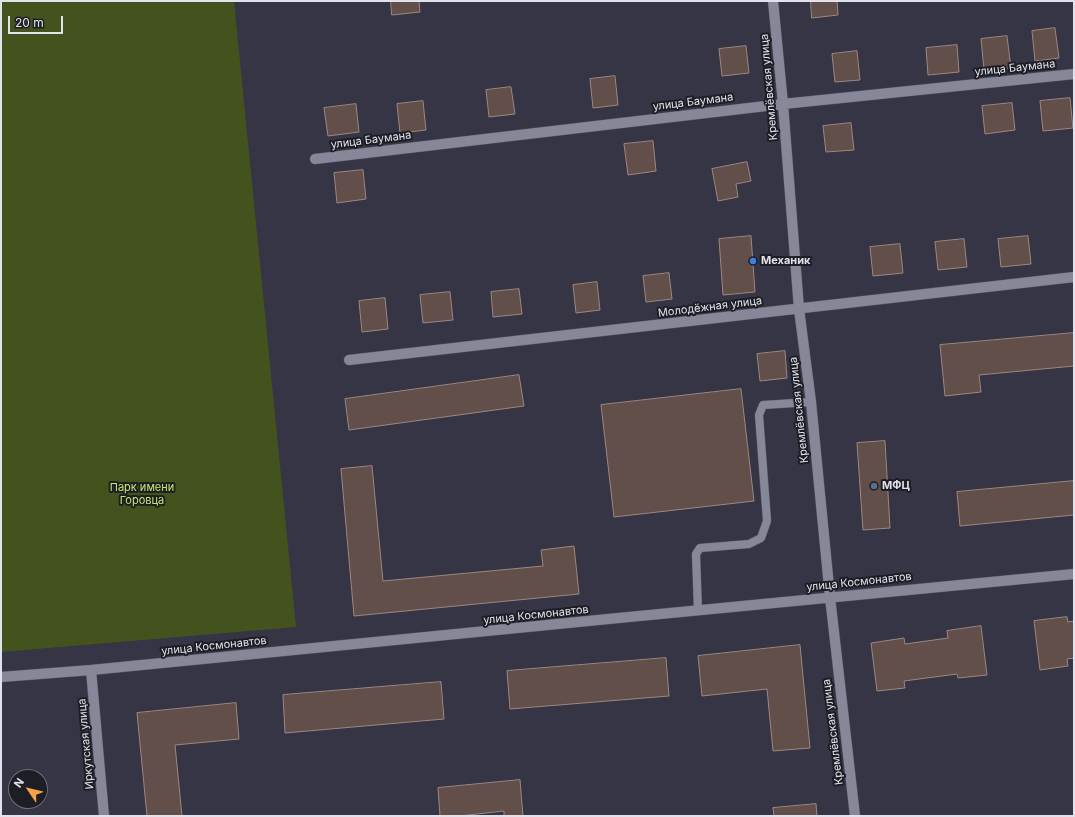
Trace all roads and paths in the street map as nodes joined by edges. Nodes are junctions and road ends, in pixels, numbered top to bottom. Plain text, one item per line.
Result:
1 (773, 1) edge
2 (1074, 74) edge
3 (783, 104) junction
4 (316, 159) dead end
5 (1074, 277) edge
6 (799, 309) junction
7 (349, 360) dead end
8 (811, 402) junction
9 (1074, 574) edge
10 (830, 597) junction
11 (698, 611) junction
12 (91, 670) junction
13 (1, 677) edge
14 (104, 816) edge
15 (855, 816) edge

1 - 3 street, Кремлёвская улица
2 - 3 street, улица Баумана
3 - 4 street, улица Баумана
3 - 6 street, Кремлёвская улица
5 - 6 street, Молодёжная улица
6 - 7 street, Молодёжная улица
6 - 8 street, Кремлёвская улица
8 - 10 street, Кремлёвская улица
8 - 11 lane
9 - 10 street, улица Космонавтов
10 - 11 street, улица Космонавтов
10 - 15 street, Кремлёвская улица
11 - 12 street, улица Космонавтов
12 - 13 street, улица Космонавтов
12 - 14 street, Иркутская улица

